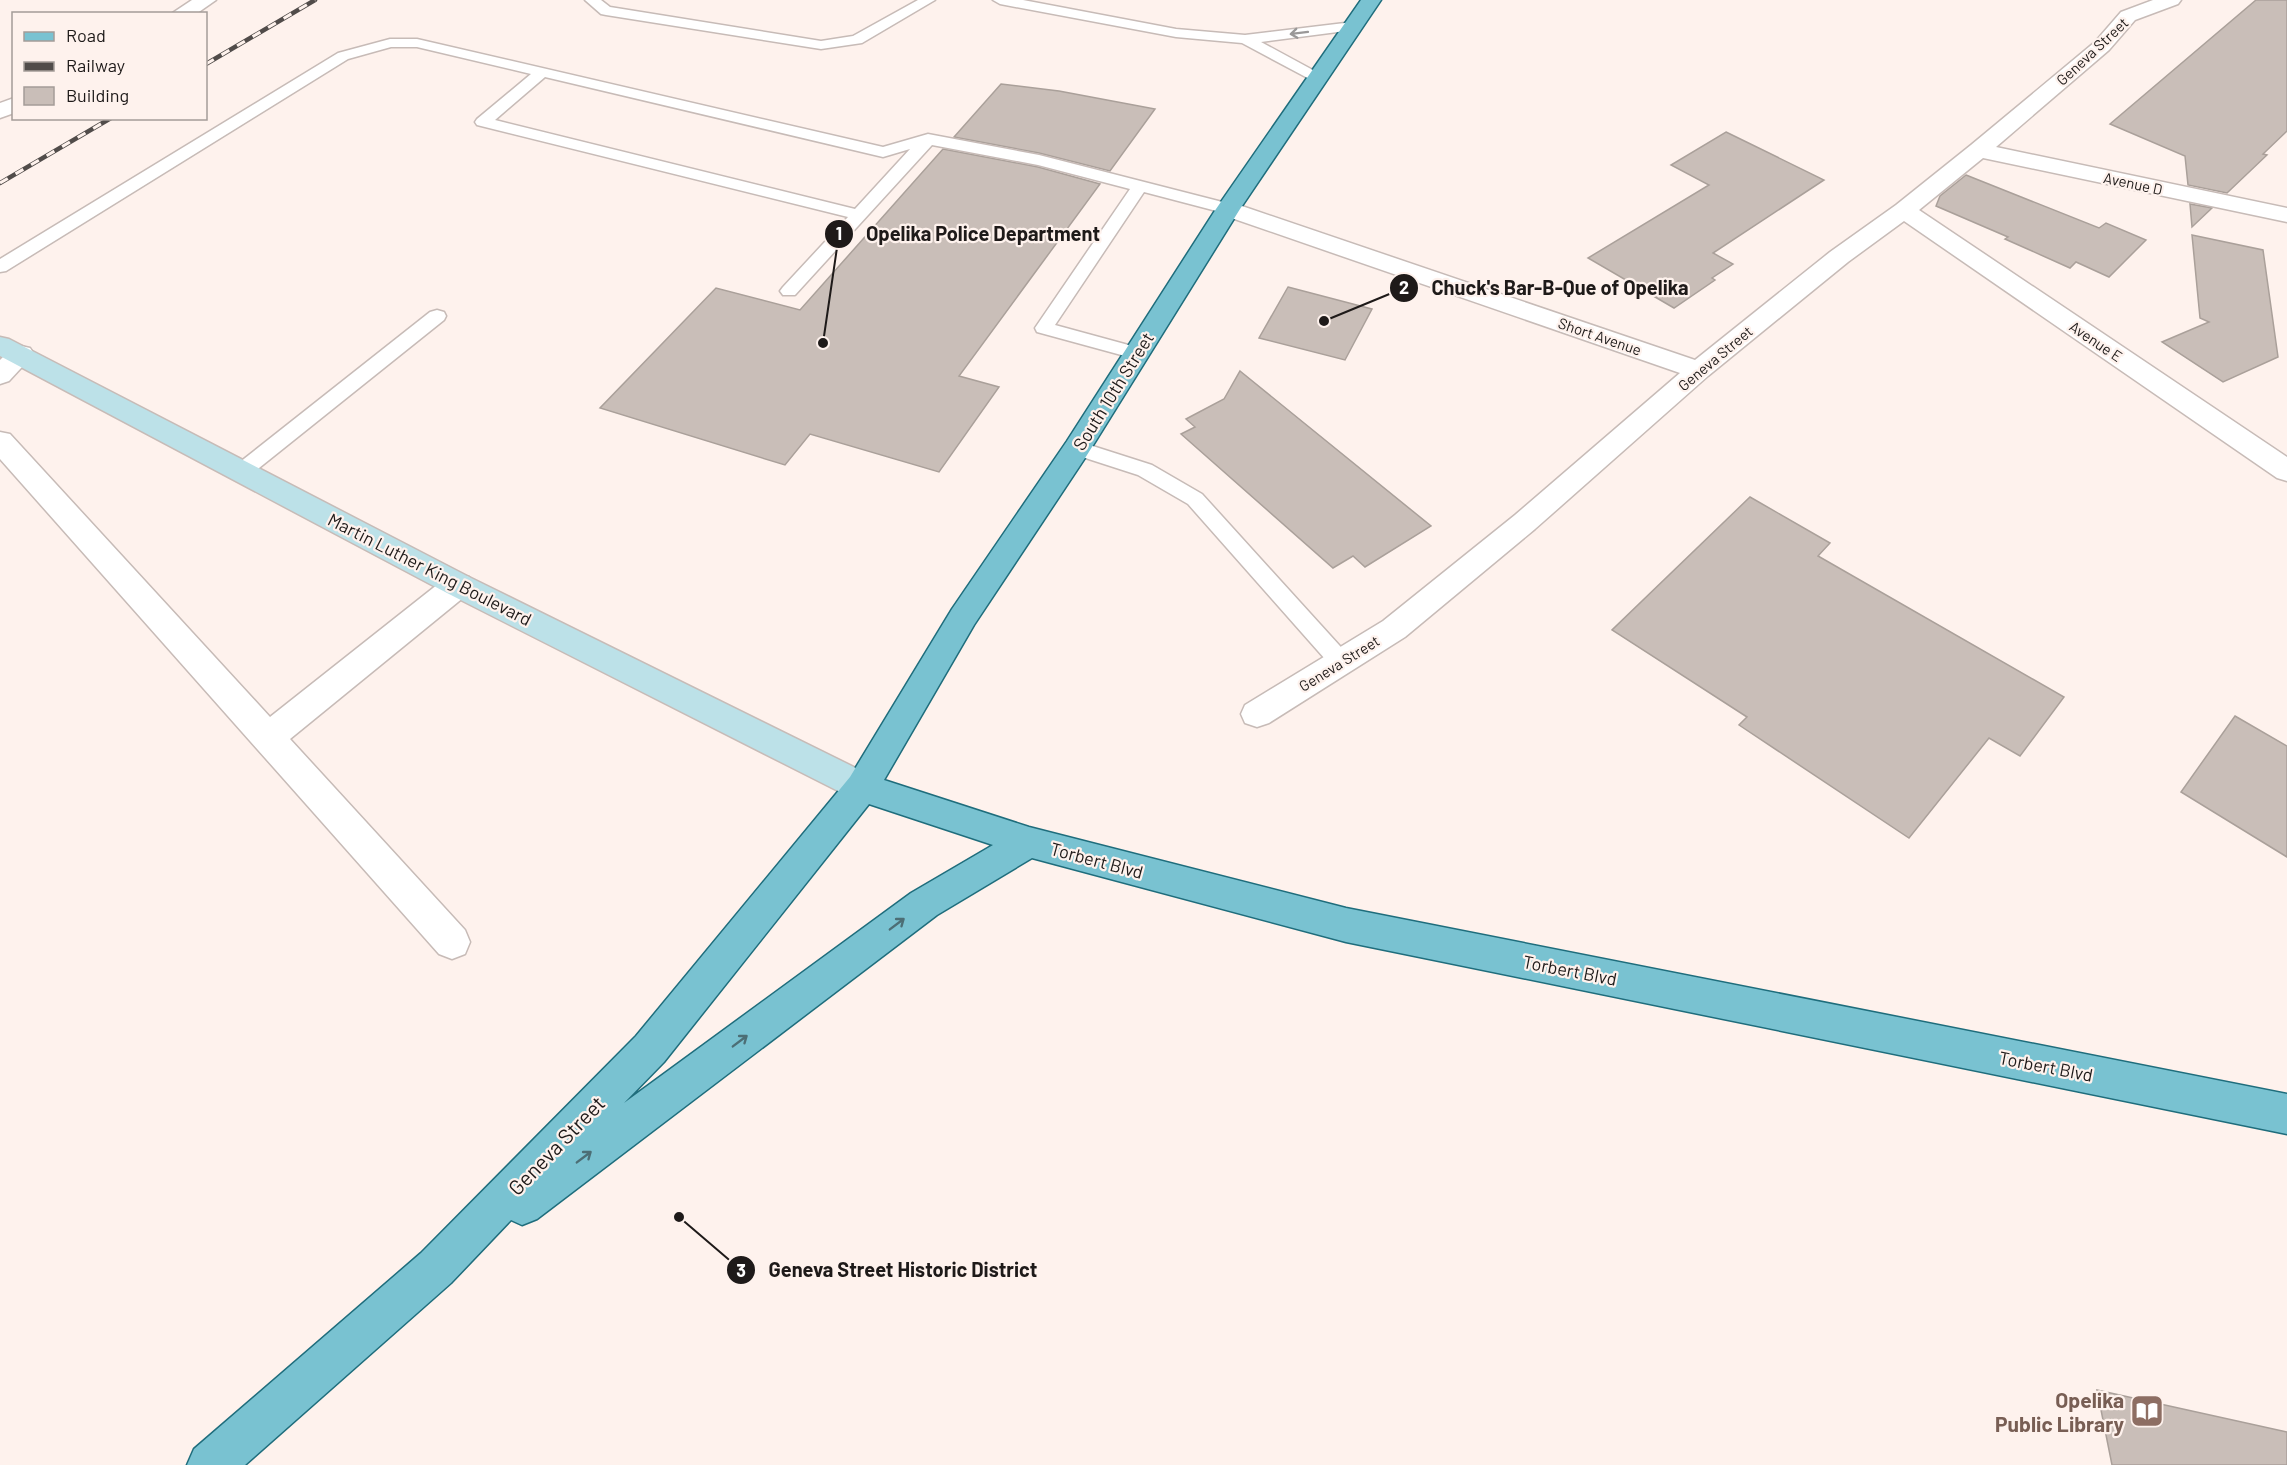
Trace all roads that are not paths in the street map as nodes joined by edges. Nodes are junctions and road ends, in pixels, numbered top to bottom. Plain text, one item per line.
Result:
1 (206, 0) edge
2 (592, 0) edge
3 (928, 0) edge
4 (1000, 0) edge
5 (1083, 0) edge
6 (1371, 0) edge
7 (2170, 0) edge
8 (2128, 8) edge
9 (185, 12) edge
10 (1070, 13) junction
11 (1353, 26) junction
12 (1245, 39) junction
13 (541, 73) junction
14 (1317, 78) junction
15 (928, 139) junction
16 (1979, 150) junction
17 (1140, 186) junction
18 (1228, 209) junction
19 (1904, 210) junction
20 (859, 215) junction
21 (2287, 215) edge
22 (0, 267) edge
23 (789, 291) dead end
24 (436, 316) dead end
25 (1136, 353) junction
26 (7, 358) edge
27 (1699, 370) junction
28 (0, 441) edge
29 (1077, 448) junction
30 (242, 471) junction
31 (2287, 471) edge
32 (458, 585) junction
33 (1341, 662) junction
34 (1257, 714) dead end
35 (269, 737) junction
36 (862, 787) junction
37 (1029, 842) junction
38 (452, 942) dead end
39 (2287, 1114) edge
40 (436, 1268) junction
41 (226, 1459) edge

1 - 9 street
2 - 3 lane
4 - 10 lane
5 - 10 lane
6 - 11 main road, South 10th Street
7 - 8 street, Geneva Street
8 - 16 street, Geneva Street
10 - 12 lane
11 -> 12 lane
11 - 14 main road, South 10th Street
12 - 14 lane
13 - 15 lane
13 - 20 lane
13 - 22 lane
14 - 18 main road, South 10th Street
15 - 17 lane
15 - 20 lane
16 - 19 street, Geneva Street
16 - 21 street, Avenue D
17 - 18 lane
17 - 25 lane
18 - 25 main road, South 10th Street
18 - 27 street, Short Avenue
19 - 27 street, Geneva Street
19 - 31 street, Avenue E
20 - 23 lane
24 - 30 lane
25 - 29 main road, South 10th Street
26 - 30 main road, Martin Luther King Boulevard
27 - 33 street, Geneva Street
28 - 35 street
29 - 33 lane
29 - 36 main road, South 10th Street
30 - 32 main road, Martin Luther King Boulevard
32 - 35 street
32 - 36 main road, Martin Luther King Boulevard
33 - 34 street, Geneva Street
35 - 38 street
36 - 37 main road, Torbert Blvd
36 - 40 main road, Geneva Street
37 - 39 main road, Torbert Blvd
40 -> 37 main road
40 - 41 main road, Geneva Street

